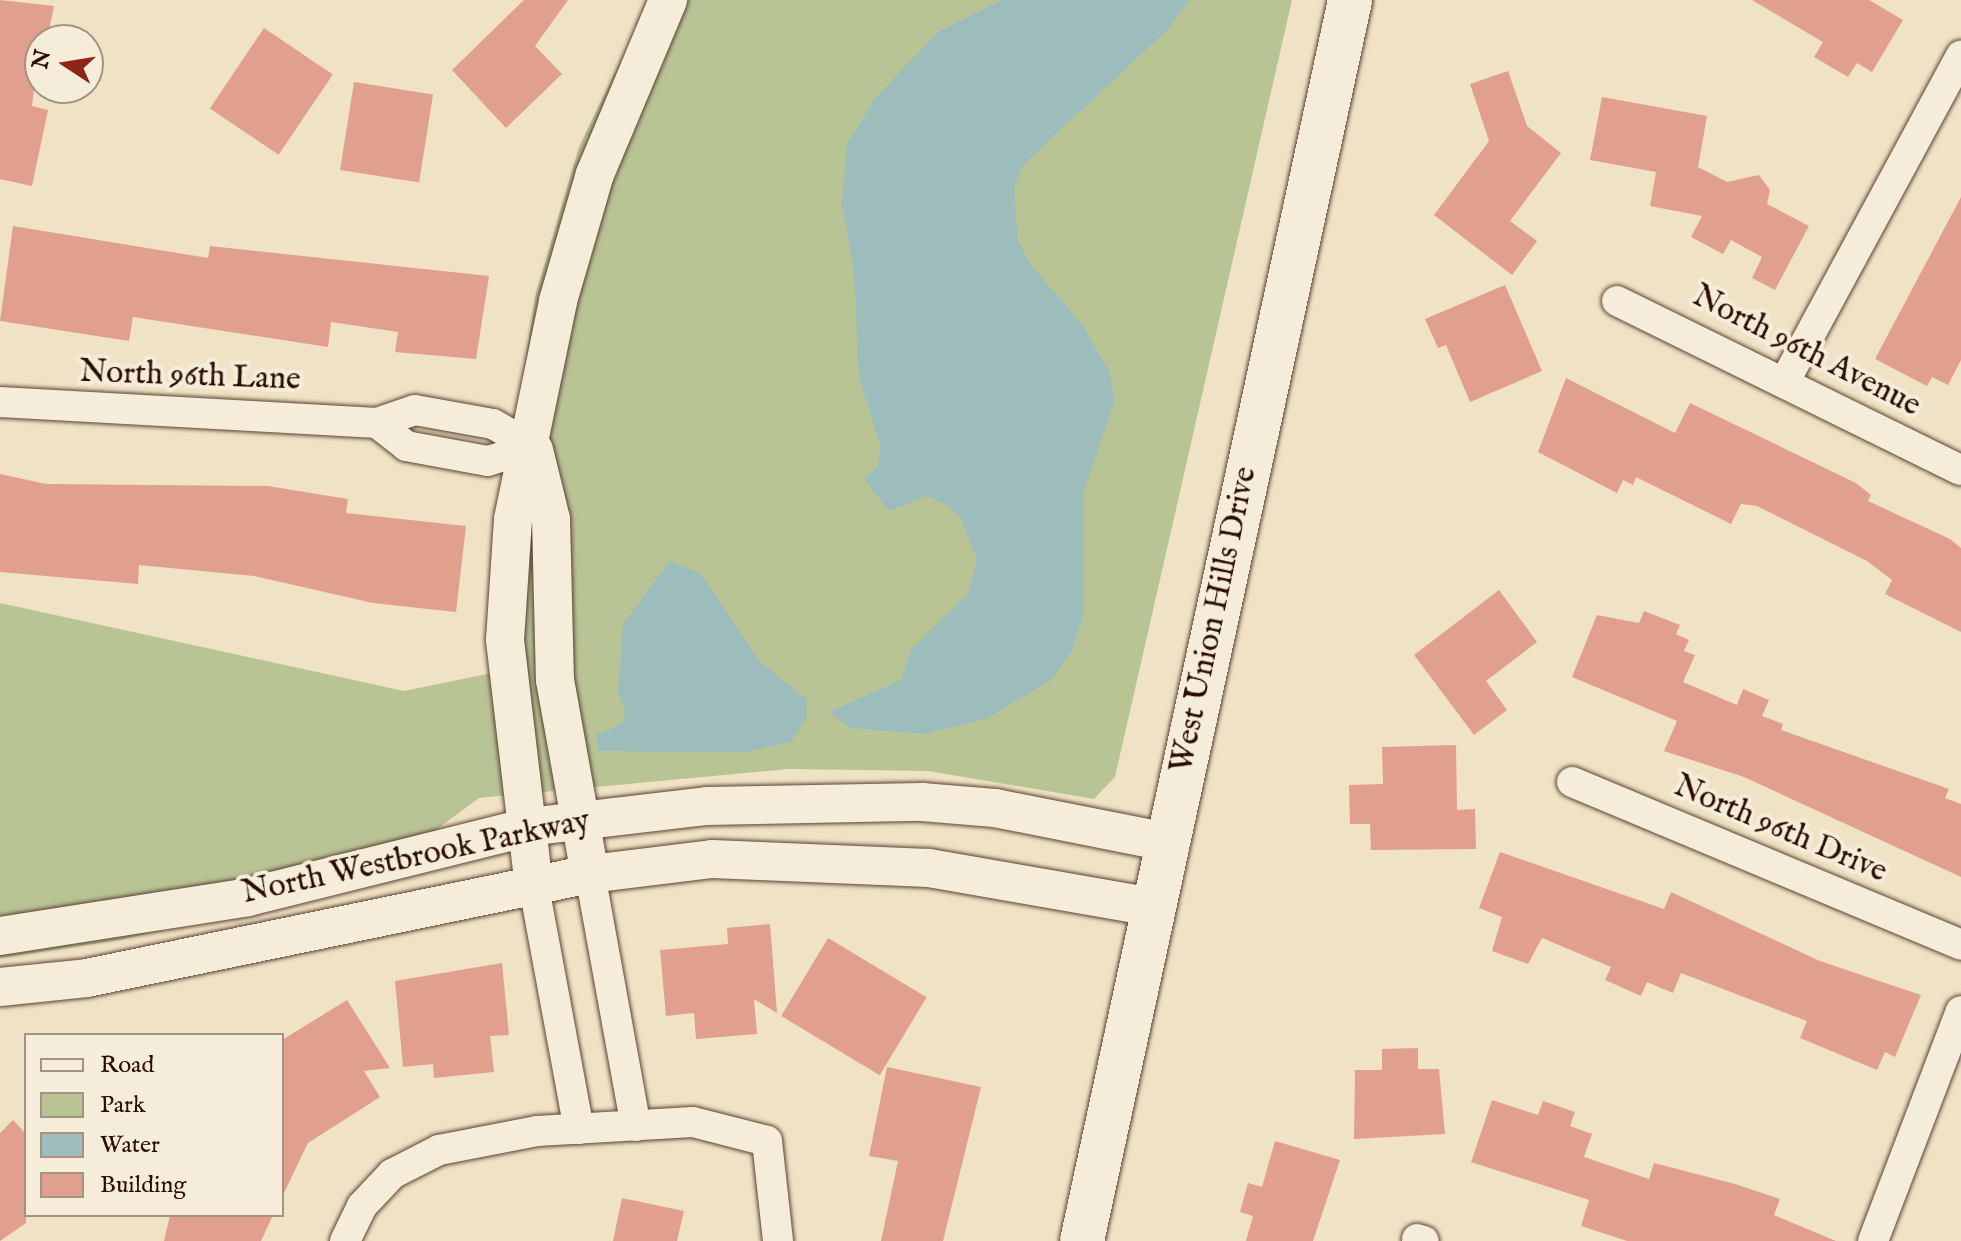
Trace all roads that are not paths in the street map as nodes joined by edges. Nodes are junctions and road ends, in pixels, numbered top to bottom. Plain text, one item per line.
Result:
1 (668, 0) edge
2 (1350, 0) edge
3 (1961, 56) edge
4 (1617, 301) dead end
5 (1785, 381) junction
6 (0, 402) edge
7 (533, 447) junction
8 (1961, 470) edge
9 (1572, 782) dead end
10 (583, 819) junction
11 (528, 827) junction
12 (1167, 842) junction
13 (590, 874) junction
14 (534, 887) junction
15 (1153, 907) junction
16 (0, 936) edge
17 (1961, 945) edge
18 (0, 987) edge
19 (1961, 1011) edge
20 (636, 1126) junction
21 (579, 1129) junction
22 (345, 1241) edge
23 (778, 1241) edge
24 (1082, 1241) edge
25 (1873, 1241) edge

1 - 7 street
2 - 12 main road, West Union Hills Drive
3 - 5 street
4 - 5 street, North 96th Avenue
5 - 8 street, North 96th Avenue
6 - 7 street, North 96th Lane
7 - 10 street
7 - 11 street
9 - 17 street, North 96th Drive
10 - 11 street, North Westbrook Parkway
10 - 12 street, North Westbrook Parkway
10 - 13 street
11 - 14 street
11 - 16 street, North Westbrook Parkway
12 - 15 main road, West Union Hills Drive
13 - 14 street, North Westbrook Parkway
13 - 15 street, North Westbrook Parkway
13 - 20 street
14 - 18 street, North Westbrook Parkway
14 - 21 street
15 - 24 main road, West Union Hills Drive
19 - 25 street
20 - 21 street
20 - 23 street
21 - 22 street

